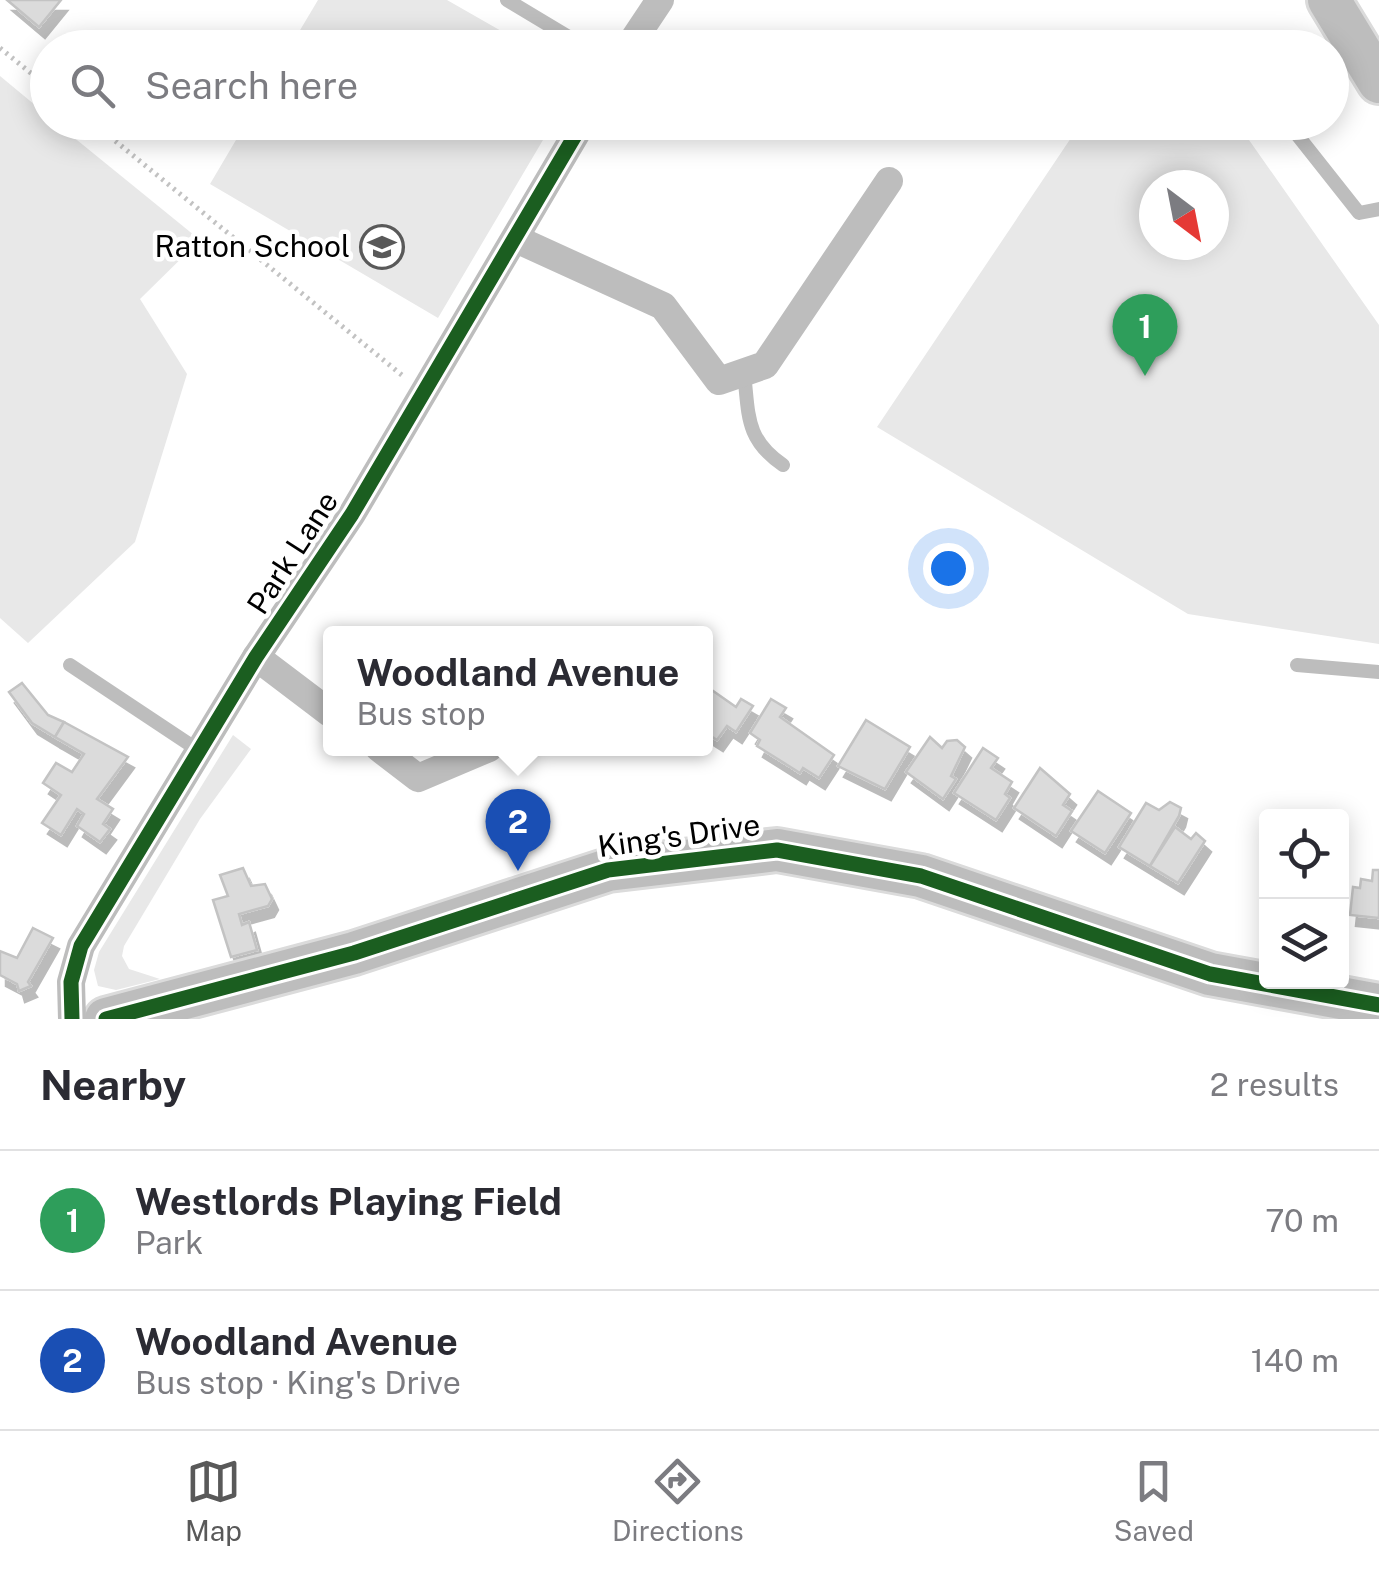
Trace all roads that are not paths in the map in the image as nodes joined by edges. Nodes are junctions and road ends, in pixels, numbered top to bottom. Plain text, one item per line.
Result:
1 (507, 0) edge
2 (660, 0) edge
3 (1329, 0) edge
4 (557, 30) edge
5 (640, 30) edge
6 (1347, 30) edge
7 (1349, 33) edge
8 (1379, 82) edge
9 (573, 140) edge
10 (1301, 140) edge
11 (890, 181) dead end
12 (1379, 209) edge
13 (516, 239) junction
14 (744, 373) junction
15 (782, 466) dead end
16 (256, 657) junction
17 (1296, 664) dead end
18 (70, 665) dead end
19 (1379, 672) edge
20 (323, 708) edge
21 (198, 750) junction
22 (389, 756) edge
23 (470, 756) edge
24 (1379, 1004) edge
25 (1327, 1007) edge
26 (72, 1019) edge
27 (106, 1019) edge

1 - 4 lane
2 - 5 street
3 - 6 main road
7 - 8 main road
9 - 13 street, Park Lane
10 - 12 lane
11 - 14 street
13 - 14 street
13 - 16 street, Park Lane
14 - 15 lane
16 - 20 street
16 - 21 street, Park Lane
17 - 19 lane
18 - 21 lane
21 - 26 street, Park Lane
22 - 23 street
24 - 25 main road, King's Drive
25 - 27 main road, King's Drive

